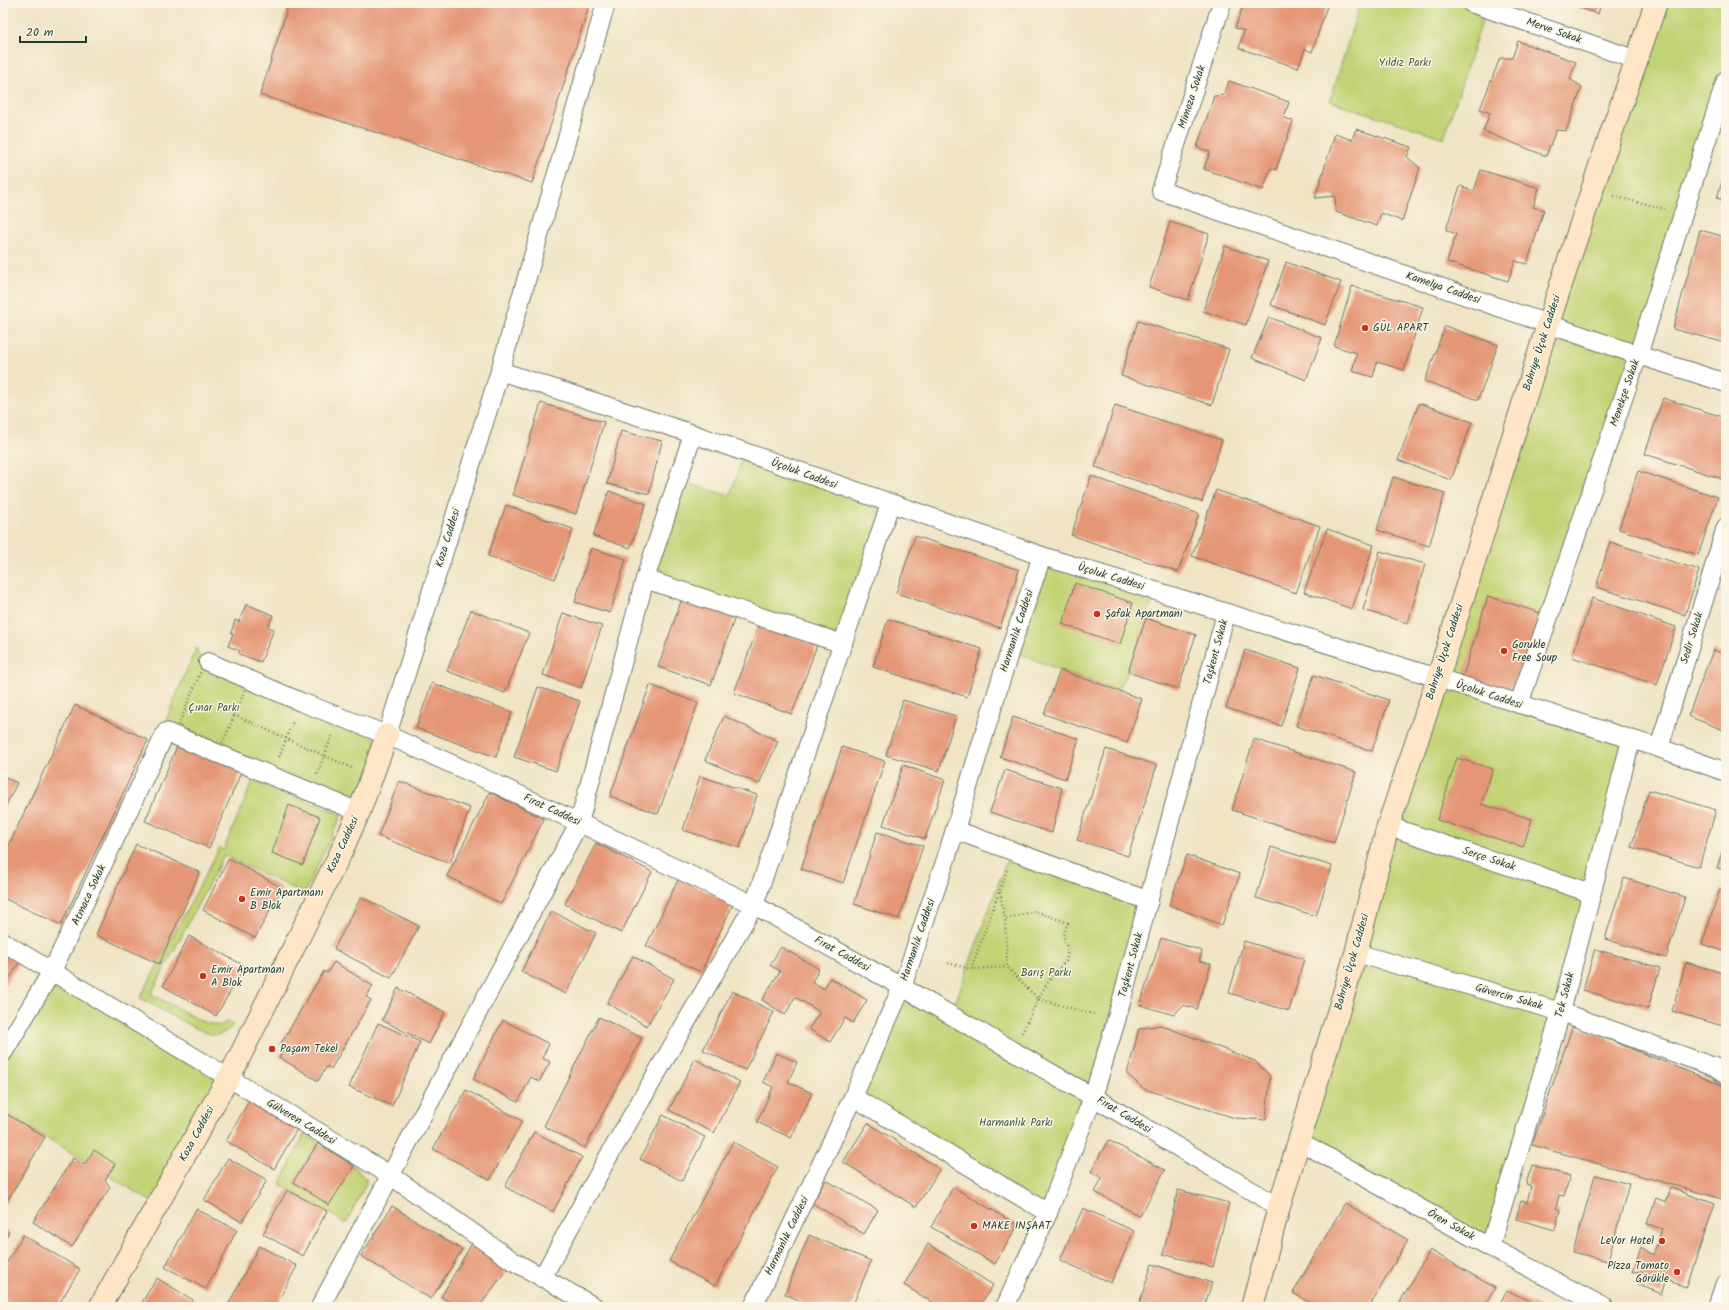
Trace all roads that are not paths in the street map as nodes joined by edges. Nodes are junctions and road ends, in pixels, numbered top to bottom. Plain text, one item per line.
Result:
1 (606, 3) edge
2 (1222, 3) edge
3 (1471, 3) edge
4 (1656, 3) edge
5 (1637, 60) junction
6 (1726, 80) edge
7 (1161, 191) joint
8 (1548, 324) junction
9 (1638, 355) junction
10 (500, 371) junction
11 (1726, 383) edge
12 (692, 434) junction
13 (890, 504) junction
14 (1726, 527) edge
15 (1042, 556) junction
16 (645, 579) junction
17 (1226, 613) junction
18 (843, 644) junction
19 (208, 662) dead end
20 (1438, 678) junction
21 (1519, 704) junction
22 (387, 735) junction
23 (1631, 740) junction
24 (1659, 748) junction
25 (1726, 772) edge
26 (359, 812) junction
27 (579, 823) junction
28 (1388, 826) junction
29 (955, 830) junction
30 (1591, 893) junction
31 (1149, 901) junction
32 (754, 905) junction
33 (3, 942) edge
34 (1356, 952) junction
35 (52, 971) junction
36 (902, 987) junction
37 (1561, 1012) junction
38 (3, 1053) edge
39 (1726, 1075) edge
40 (228, 1078) junction
41 (853, 1097) junction
42 (1093, 1097) junction
43 (1299, 1141) junction
44 (390, 1175) junction
45 (1279, 1207) junction
46 (1048, 1213) junction
47 (1490, 1247) junction
48 (542, 1278) junction
49 (1726, 1283) edge
50 (588, 1305) edge
51 (1257, 1305) edge
52 (100, 1307) edge
53 (320, 1307) edge
54 (753, 1307) edge
55 (1005, 1307) edge
56 (1604, 1307) edge
57 (1718, 1307) edge

1 - 10 street, Koza Caddesi
2 - 7 street, Mimoza Sokak
3 - 5 street, Merve Sokak
4 - 5 main road, Bahriye Üçok Caddesi
5 - 8 main road, Bahriye Üçok Caddesi
6 - 9 street, Menekşe Sokak
7 - 8 street, Kamelya Caddesi
8 - 9 street, Kamelya Caddesi
8 - 20 main road, Bahriye Üçok Caddesi
9 - 11 street, Kamelya Caddesi
9 - 21 street, Menekşe Sokak
10 - 12 street, Üçoluk Caddesi
10 - 22 street, Koza Caddesi
12 - 13 street, Üçoluk Caddesi
12 - 16 street
13 - 15 street, Üçoluk Caddesi
13 - 18 street
14 - 24 street, Sedir Sokak
15 - 17 street, Üçoluk Caddesi
15 - 29 street, Harmanlık Caddesi
16 - 18 street
16 - 27 street
17 - 20 street, Üçoluk Caddesi
17 - 31 street, Taşkent Sokak
18 - 32 street
19 - 22 street, Fırat Caddesi
20 - 21 street, Üçoluk Caddesi
20 - 28 main road, Bahriye Üçok Caddesi
21 - 23 street, Üçoluk Caddesi
22 - 26 main road, Koza Caddesi
22 - 27 street, Fırat Caddesi
23 - 24 street, Üçoluk Caddesi
23 - 30 street, Tek Sokak
24 - 25 street, Üçoluk Caddesi
26 - 35 street, Atmaca Sokak
26 - 40 main road, Koza Caddesi
27 - 32 street, Fırat Caddesi
27 - 44 street
28 - 30 street, Serçe Sokak
28 - 34 main road, Bahriye Üçok Caddesi
29 - 31 street
29 - 36 street, Harmanlık Caddesi
30 - 37 street, Tek Sokak
31 - 42 street, Taşkent Sokak
32 - 36 street, Fırat Caddesi
32 - 48 street
33 - 35 street, Gülveren Caddesi
34 - 37 street, Güvercin Sokak
34 - 43 main road, Bahriye Üçok Caddesi
35 - 38 street, Atmaca Sokak
35 - 40 street, Gülveren Caddesi
36 - 41 street, Harmanlık Caddesi
36 - 42 street, Fırat Caddesi
37 - 39 street, Güvercin Sokak
37 - 47 street, Tek Sokak
40 - 44 street, Gülveren Caddesi
40 - 52 main road, Koza Caddesi
41 - 46 street
41 - 54 street, Harmanlık Caddesi
42 - 45 street, Fırat Caddesi
42 - 46 street, Taşkent Sokak
43 - 45 main road, Bahriye Üçok Caddesi
43 - 47 street, Ören Sokak
44 - 48 street, Gülveren Caddesi
44 - 53 street
45 - 51 main road, Bahriye Üçok Caddesi
46 - 55 street, Taşkent Sokak
47 - 56 street, Ören Sokak
48 - 50 street, Gülveren Caddesi
49 - 57 street

